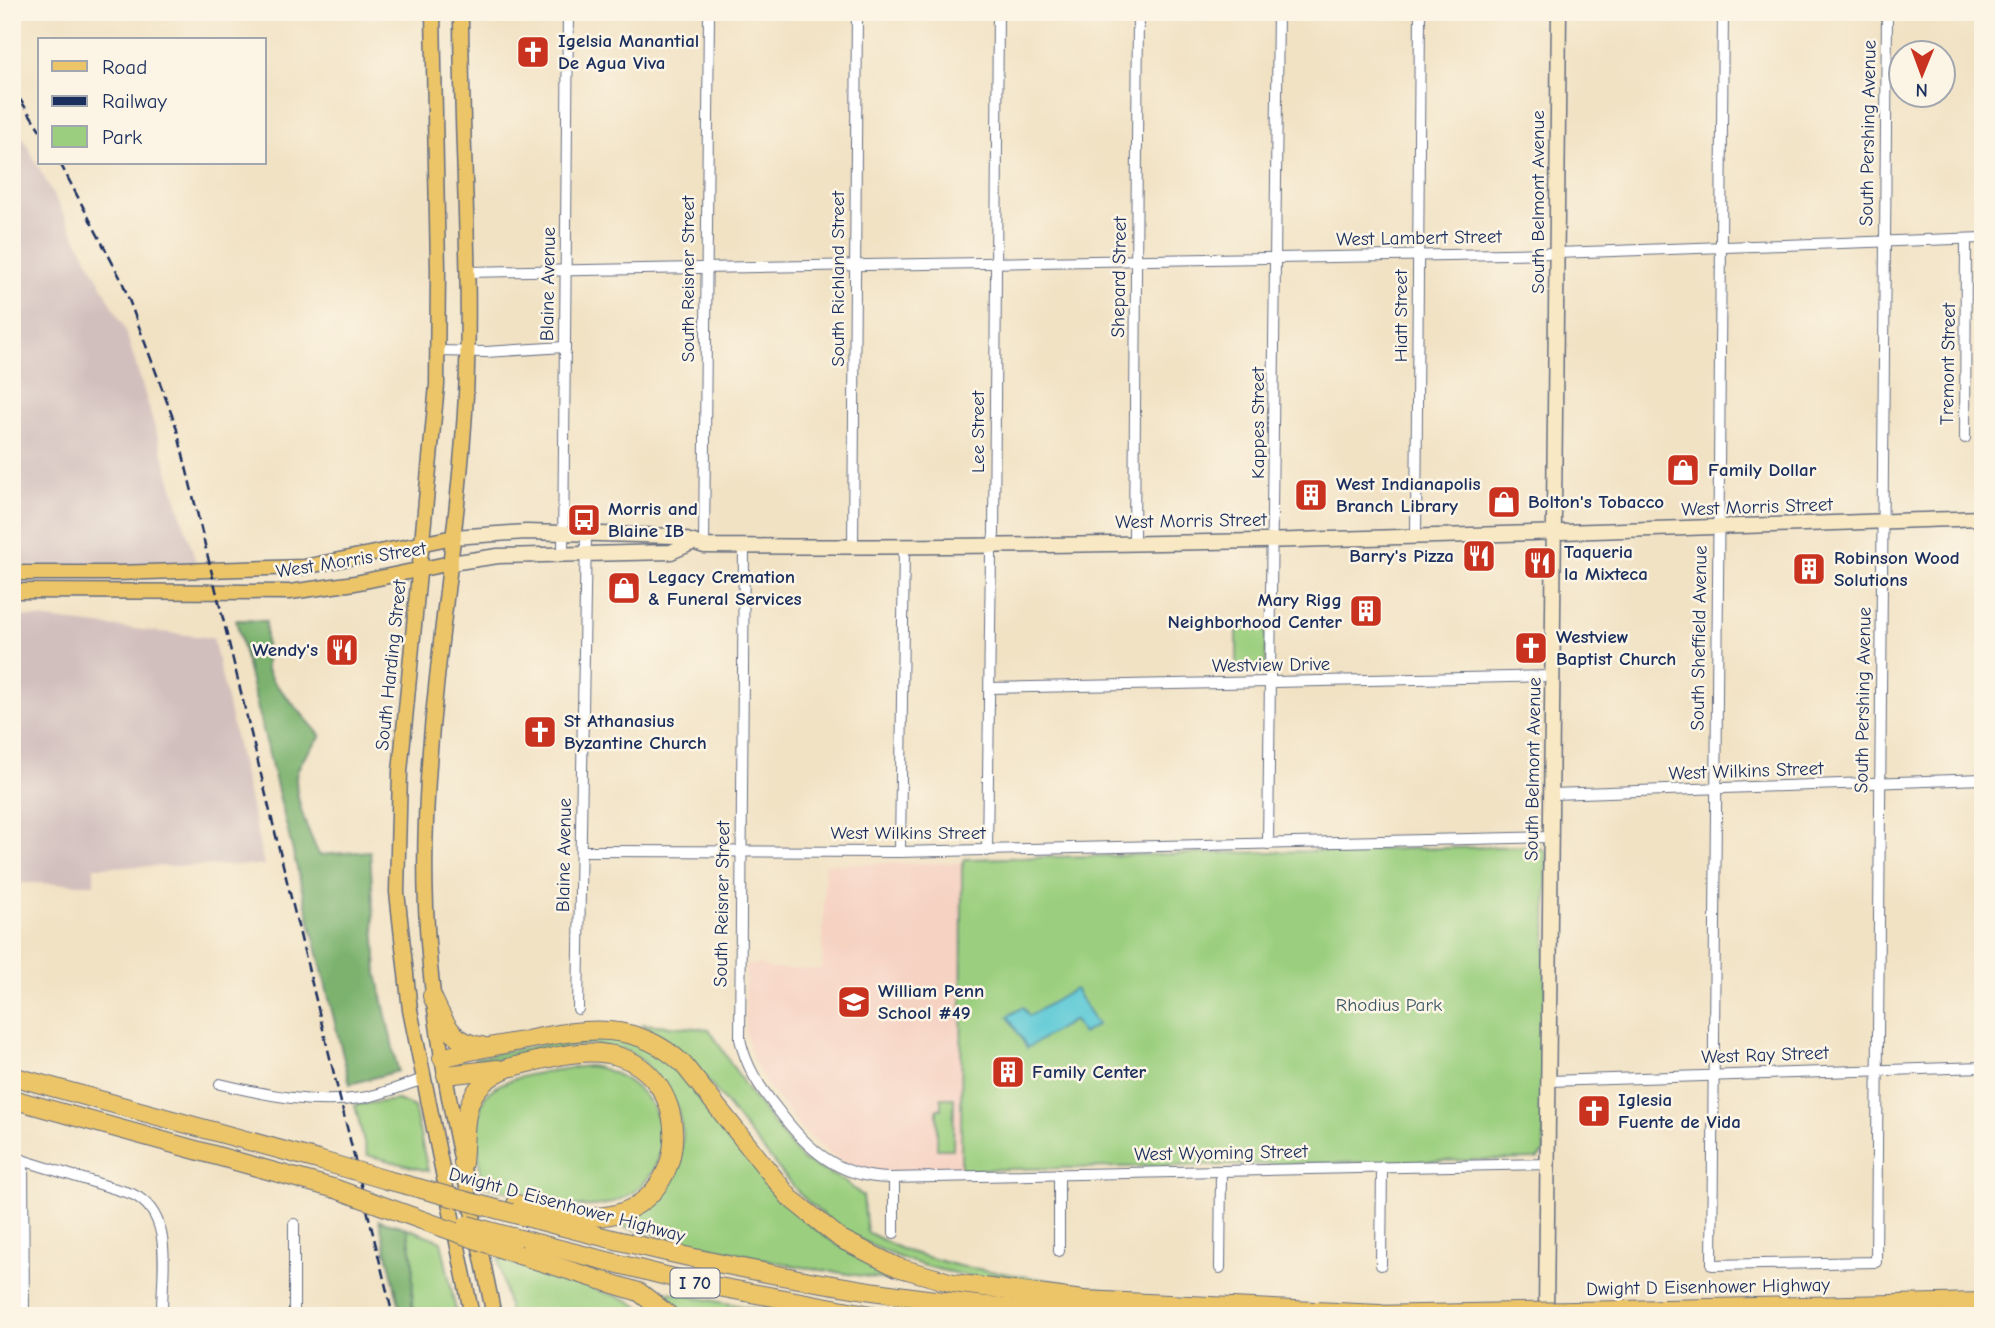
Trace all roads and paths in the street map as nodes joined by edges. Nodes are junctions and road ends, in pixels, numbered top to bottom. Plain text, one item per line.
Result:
1 (433, 12) edge
2 (461, 12) edge
3 (568, 12) edge
4 (709, 12) edge
5 (857, 12) edge
6 (998, 12) edge
7 (1138, 12) edge
8 (1278, 12) edge
9 (1420, 12) edge
10 (1559, 12) edge
11 (1723, 12) edge
12 (1887, 12) edge
13 (1983, 238) edge
14 (1966, 239) junction
15 (1884, 242) junction
16 (1720, 247) junction
17 (1557, 253) junction
18 (1418, 255) junction
19 (1276, 258) junction
20 (1136, 260) junction
21 (996, 263) junction
22 (855, 265) junction
23 (706, 268) junction
24 (565, 270) junction
25 (467, 272) junction
26 (565, 347) junction
27 (438, 351) junction
28 (467, 352) junction
29 (1965, 438) dead end
30 (1983, 518) edge
31 (1882, 522) junction
32 (1718, 528) junction
33 (563, 533) junction
34 (586, 533) junction
35 (1555, 533) junction
36 (1416, 536) junction
37 (454, 537) junction
38 (1274, 539) junction
39 (1134, 541) junction
40 (423, 543) junction
41 (993, 543) junction
42 (699, 544) junction
43 (744, 546) junction
44 (853, 546) junction
45 (904, 546) junction
46 (563, 555) junction
47 (585, 555) junction
48 (451, 563) junction
49 (420, 568) junction
50 (12, 573) edge
51 (12, 591) edge
52 (1553, 676) junction
53 (1272, 683) junction
54 (990, 688) junction
55 (1983, 779) edge
56 (1879, 784) junction
57 (1715, 789) junction
58 (1552, 794) junction
59 (1552, 837) junction
60 (1268, 844) junction
61 (740, 850) junction
62 (581, 851) junction
63 (987, 851) junction
64 (900, 852) junction
65 (432, 996) junction
66 (579, 1009) dead end
67 (492, 1046) junction
68 (444, 1066) junction
69 (1983, 1067) edge
70 (508, 1068) junction
71 (1877, 1070) junction
72 (12, 1076) edge
73 (1713, 1076) junction
74 (424, 1079) junction
75 (1549, 1081) junction
76 (220, 1084) dead end
77 (12, 1100) edge
78 (12, 1157) edge
79 (23, 1160) junction
80 (463, 1163) junction
81 (1549, 1164) junction
82 (1382, 1167) junction
83 (1220, 1171) junction
84 (1059, 1174) junction
85 (894, 1178) junction
86 (510, 1208) junction
87 (294, 1224) dead end
88 (894, 1233) dead end
89 (518, 1246) junction
90 (1059, 1251) dead end
91 (1381, 1265) dead end
92 (1712, 1265) joint
93 (1220, 1269) dead end
94 (1983, 1302) edge
95 (1380, 1314) edge
96 (24, 1316) edge
97 (162, 1316) edge
98 (294, 1316) edge
99 (472, 1316) edge
100 (494, 1316) edge
101 (670, 1316) edge
102 (877, 1316) edge
103 (1123, 1316) edge
104 (1307, 1316) edge
105 (1546, 1316) edge

1 - 27 main road, South Harding Street
2 - 25 main road
3 - 24 street, Blaine Avenue
4 - 23 street, South Reisner Street
5 - 22 street, South Richland Street
6 - 21 street, Lee Street
7 - 20 street, Shepard Street
8 - 19 street, Kappes Street
9 - 18 street, Hiatt Street
10 - 17 main road, South Belmont Avenue
11 - 16 street, South Sheffield Avenue
12 - 15 street, South Pershing Avenue
13 - 14 street, West Lambert Street
14 - 15 street, West Lambert Street
14 - 29 street, Tremont Street
15 - 16 street, West Lambert Street
15 - 31 street, South Pershing Avenue
16 - 17 street, West Lambert Street
16 - 32 street, South Sheffield Avenue
17 - 18 street, West Lambert Street
17 - 35 main road, South Belmont Avenue
18 - 19 street, West Lambert Street
18 - 36 street, Hiatt Street
19 - 20 street, West Lambert Street
19 - 38 street, Kappes Street
20 - 21 street, West Lambert Street
20 - 39 street, Shepard Street
21 - 22 street, West Lambert Street
21 - 41 street, Lee Street
22 - 23 street, West Lambert Street
22 - 44 street, South Richland Street
23 - 24 street, West Lambert Street
23 - 42 street, South Reisner Street
24 - 25 street, West Lambert Street
24 - 26 street, Blaine Avenue
25 - 28 main road
26 - 28 street
26 - 33 street, Blaine Avenue
27 - 28 street
27 - 40 main road, South Harding Street
28 - 37 main road
30 - 31 main road, West Morris Street
31 - 32 main road, West Morris Street
31 - 56 street, South Pershing Avenue
32 - 35 main road, West Morris Street
32 - 57 street, South Sheffield Avenue
33 - 34 main road, West Morris Street
33 - 37 main road, West Morris Street
33 - 46 street, Blaine Avenue
34 - 42 main road, West Morris Street
34 - 47 street, Blaine Avenue
35 - 36 main road, West Morris Street
35 - 52 main road, South Belmont Avenue
36 - 38 main road, West Morris Street
37 - 40 main road, West Morris Street
37 - 48 main road
38 - 39 main road, West Morris Street
38 - 53 street, Kappes Street
39 - 41 main road, West Morris Street
40 - 49 main road, South Harding Street
40 - 50 main road, West Morris Street
41 - 45 main road, West Morris Street
41 - 54 street, Lee Street
42 - 43 main road, West Morris Street
42 - 47 main road, West Morris Street
43 - 44 main road, West Morris Street
43 - 61 street, South Reisner Street
44 - 45 main road, West Morris Street
45 - 64 street
46 - 47 main road, West Morris Street
46 - 48 main road, West Morris Street
47 - 62 street, Blaine Avenue
48 - 49 main road, West Morris Street
48 - 65 main road
49 - 51 main road, West Morris Street
49 - 74 main road, South Harding Street
52 - 53 street, Westview Drive
52 - 58 main road, South Belmont Avenue
53 - 54 street, Westview Drive
53 - 60 street, Kappes Street
54 - 63 street, Lee Street
55 - 56 street, West Wilkins Street
56 - 57 street, West Wilkins Street
56 - 71 street, South Pershing Avenue
57 - 58 street, West Wilkins Street
57 - 73 street, South Sheffield Avenue
58 - 59 main road, South Belmont Avenue
59 - 60 street
59 - 75 main road, South Belmont Avenue
60 - 63 street, West Wilkins Street
61 - 62 street, West Wilkins Street
61 - 64 street, West Wilkins Street
61 - 85 street, South Reisner Street
62 - 66 street, Blaine Avenue
63 - 64 street, West Wilkins Street
65 - 67 highway
65 - 68 main road
67 - 68 highway
67 - 95 highway
68 - 70 highway
68 - 74 main road
68 - 80 main road
69 - 71 street, West Ray Street
70 - 80 highway
70 - 86 highway
71 - 73 street, West Ray Street
71 - 92 street, South Pershing Avenue
72 - 86 highway, Dwight D Eisenhower Highway, bridge
73 - 75 street, West Ray Street
73 - 92 street, South Sheffield Avenue
74 - 76 street
74 - 99 main road, South Harding Street
75 - 81 main road, South Belmont Avenue
77 - 89 highway, I 70, bridge
78 - 79 street
79 - 96 street
79 - 97 street
80 - 100 main road
81 - 82 street, West Wyoming Street
81 - 105 main road, South Belmont Avenue
82 - 83 street, West Wyoming Street
82 - 91 street
83 - 84 street, West Wyoming Street
83 - 93 street
84 - 85 street, West Wyoming Street
84 - 90 street
85 - 88 street
86 - 103 highway, Dwight D Eisenhower Highway / I 70
87 - 98 street
89 - 101 highway
89 - 102 highway, I 70
94 - 95 highway, Dwight D Eisenhower Highway, bridge
95 - 104 highway, Dwight D Eisenhower Highway

